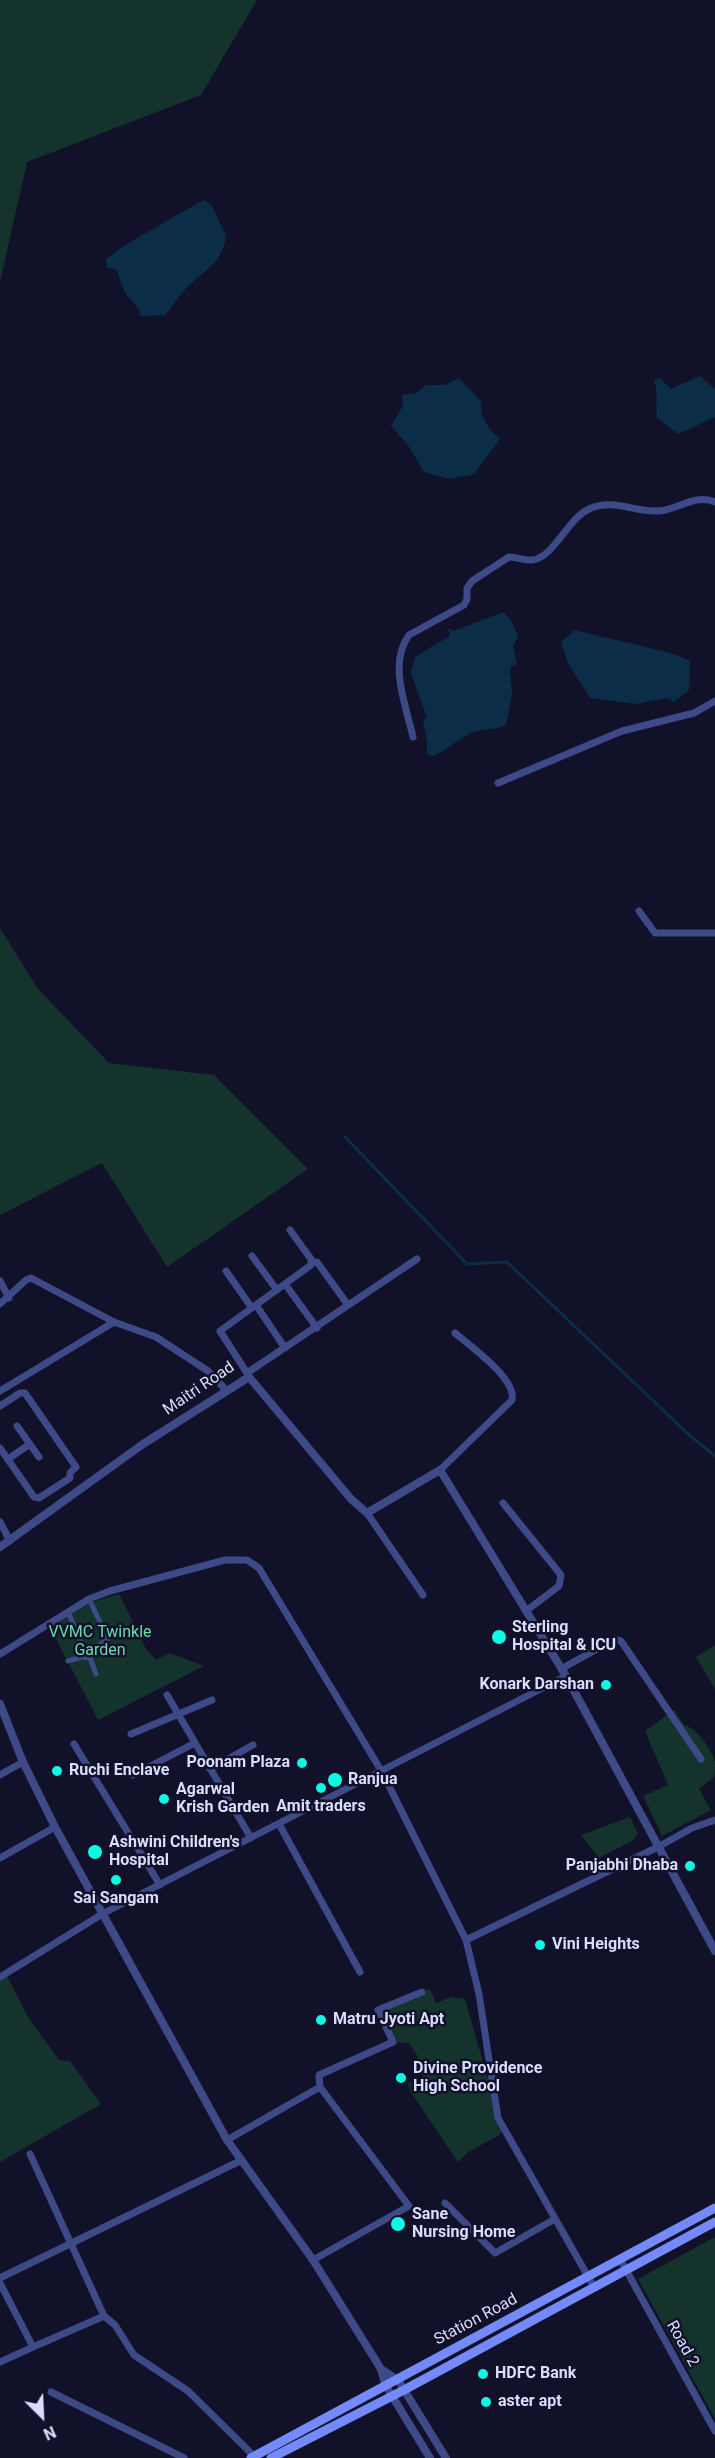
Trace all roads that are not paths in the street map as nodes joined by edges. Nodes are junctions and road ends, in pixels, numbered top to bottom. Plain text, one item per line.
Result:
1 (715, 502) edge
2 (715, 701) edge
3 (413, 736) dead end
4 (498, 783) dead end
5 (639, 911) dead end
6 (715, 933) edge
7 (290, 1230) dead end
8 (252, 1256) dead end
9 (417, 1259) dead end
10 (312, 1262) junction
11 (226, 1271) dead end
12 (0, 1281) edge
13 (285, 1284) junction
14 (277, 1290) junction
15 (9, 1298) junction
16 (0, 1304) edge
17 (348, 1305) junction
18 (254, 1306) junction
19 (114, 1322) junction
20 (317, 1328) junction
21 (455, 1333) dead end
22 (285, 1348) junction
23 (248, 1375) junction
24 (227, 1390) junction
25 (0, 1391) edge
26 (0, 1406) edge
27 (17, 1426) dead end
28 (30, 1444) junction
29 (0, 1448) edge
30 (39, 1457) dead end
31 (8, 1460) junction
32 (440, 1470) junction
33 (70, 1478) junction
34 (79, 1490) junction
35 (503, 1503) dead end
36 (367, 1514) junction
37 (0, 1522) edge
38 (10, 1541) junction
39 (0, 1547) edge
40 (423, 1596) dead end
41 (89, 1599) junction
42 (526, 1611) junction
43 (68, 1612) junction
44 (83, 1647) junction
45 (92, 1650) junction
46 (0, 1654) edge
47 (82, 1657) junction
48 (90, 1658) junction
49 (68, 1661) dead end
50 (563, 1673) junction
51 (96, 1674) dead end
52 (167, 1695) dead end
53 (212, 1700) dead end
54 (0, 1704) edge
55 (178, 1714) junction
56 (131, 1734) dead end
57 (195, 1743) junction
58 (74, 1744) dead end
59 (253, 1745) dead end
60 (701, 1759) dead end
61 (23, 1762) junction
62 (210, 1769) junction
63 (382, 1772) junction
64 (133, 1774) dead end
65 (0, 1775) edge
66 (715, 1820) edge
67 (279, 1824) junction
68 (56, 1827) junction
69 (251, 1838) junction
70 (658, 1847) junction
71 (0, 1858) edge
72 (160, 1885) junction
73 (104, 1914) junction
74 (466, 1940) junction
75 (715, 1951) edge
76 (360, 1972) dead end
77 (0, 1977) edge
78 (422, 1992) dead end
79 (320, 2087) junction
80 (227, 2140) junction
81 (30, 2154) dead end
82 (242, 2160) junction
83 (445, 2203) dead end
84 (715, 2208) edge
85 (555, 2219) junction
86 (715, 2222) edge
87 (683, 2225) junction
88 (689, 2236) junction
89 (71, 2243) junction
90 (620, 2259) junction
91 (313, 2260) junction
92 (626, 2270) junction
93 (588, 2276) junction
94 (0, 2278) edge
95 (0, 2283) edge
96 (594, 2287) junction
97 (104, 2316) junction
98 (33, 2347) junction
99 (0, 2362) edge
100 (381, 2369) junction
101 (398, 2380) junction
102 (386, 2386) junction
103 (404, 2390) junction
104 (51, 2392) dead end
105 (392, 2396) junction
106 (715, 2431) edge
107 (254, 2457) edge
108 (184, 2458) edge
109 (272, 2458) edge
110 (430, 2458) edge
111 (446, 2458) edge

1 - 3 street
2 - 4 street
5 - 6 street
7 - 10 street
8 - 14 street
9 - 17 street, Maitri Road
10 - 13 street
10 - 17 street
11 - 18 street
12 - 15 street
13 - 14 street
13 - 20 street
14 - 18 street
15 - 16 street
15 - 19 street
17 - 20 street, Maitri Road
18 - 22 street
18 - 23 street
19 - 24 street
19 - 25 street
20 - 22 street, Maitri Road
21 - 32 street
22 - 23 street, Maitri Road
23 - 24 street, Maitri Road
23 - 36 street
24 - 34 street, Maitri Road
26 - 33 street
27 - 28 street
28 - 30 street
28 - 31 street
29 - 31 street
31 - 33 street
32 - 36 street
32 - 42 street
33 - 34 street
34 - 38 street, Maitri Road
35 - 42 street
36 - 40 street
37 - 38 street
38 - 39 street, Maitri Road
41 - 43 street
41 - 45 street
41 - 63 street
42 - 50 street
43 - 44 street
43 - 46 street
44 - 45 street
44 - 47 street
45 - 48 street
47 - 48 street
47 - 49 street
48 - 51 street
50 - 60 street
50 - 63 street
50 - 70 street
52 - 55 street
53 - 55 street
54 - 61 street
55 - 56 street
55 - 57 street
57 - 62 street
57 - 64 street
58 - 72 street
59 - 62 street
61 - 65 street
61 - 68 street
62 - 69 street
63 - 67 street
63 - 74 street
66 - 70 street
67 - 69 street
67 - 76 street
68 - 71 street
68 - 73 street
69 - 72 street
70 - 74 street
70 - 75 street
72 - 73 street
73 - 77 street
73 - 80 street
74 - 85 street
78 - 79 street
79 - 80 street
79 - 91 street
80 - 82 street
81 - 89 street
82 - 89 street
82 - 91 street
83 - 85 street
84 - 87 main road, Station Road
85 - 93 street
86 - 88 main road, Station Road
87 - 88 main road
87 - 90 main road, Station Road
88 - 92 main road, Station Road
89 - 94 street
89 - 97 street
90 - 92 street, Road 2
90 - 93 main road, Station Road
91 - 100 street
92 - 96 main road, Station Road
92 - 106 street, Road 2
93 - 96 street
93 - 101 main road, Station Road
95 - 98 street
96 - 103 main road, Station Road
97 - 98 street
97 - 107 street
98 - 99 street
100 - 101 street
100 - 102 street
101 - 102 main road, Station Road
101 - 103 street
102 - 105 street
102 - 107 main road, Station Road
103 - 105 main road, Station Road
103 - 111 street
104 - 108 street
105 - 109 main road, Station Road
105 - 110 street

